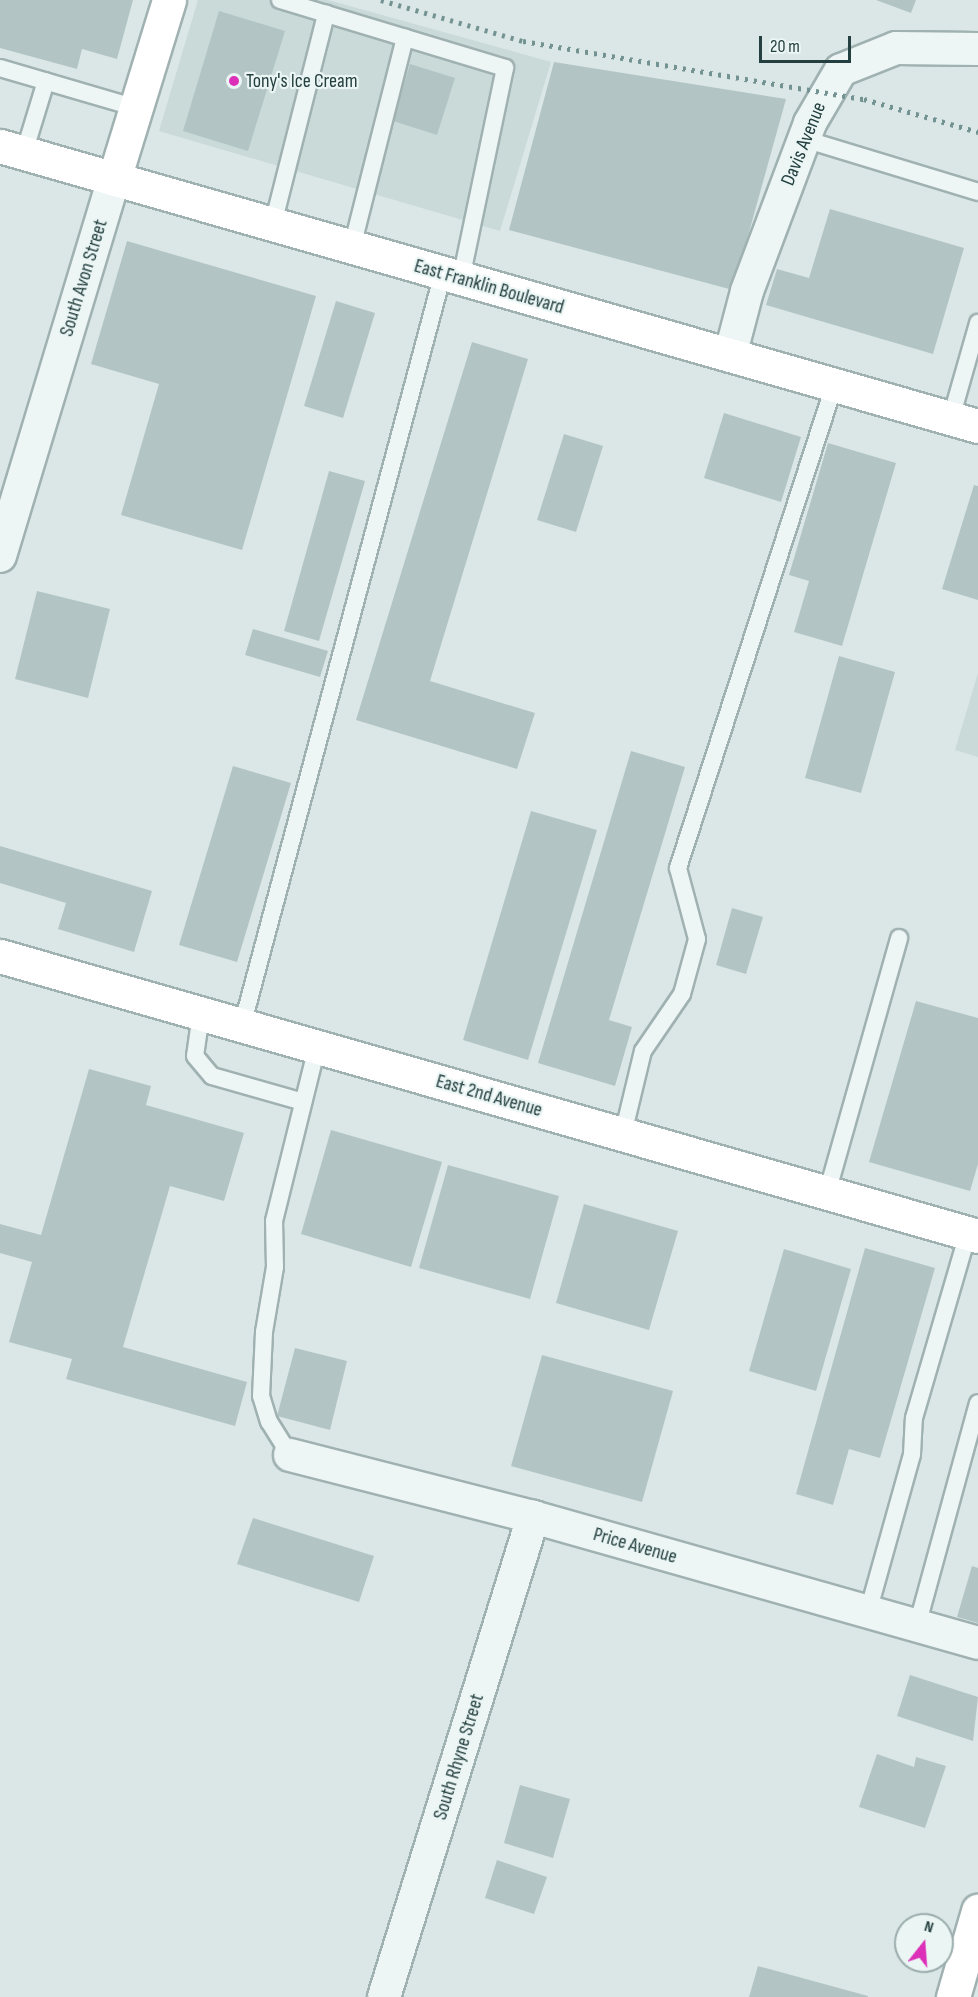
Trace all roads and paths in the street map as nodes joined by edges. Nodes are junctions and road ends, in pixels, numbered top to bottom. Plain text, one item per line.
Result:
1 (169, 0) edge
2 (280, 0) edge
3 (326, 14) junction
4 (405, 38) junction
5 (978, 49) edge
6 (0, 68) edge
7 (46, 81) junction
8 (136, 108) junction
9 (804, 139) junction
10 (12, 149) edge
11 (114, 179) junction
12 (978, 192) edge
13 (273, 224) junction
14 (352, 247) junction
15 (452, 276) junction
16 (978, 323) edge
17 (730, 356) junction
18 (834, 386) junction
19 (964, 422) edge
20 (0, 556) edge
21 (899, 938) dead end
22 (0, 956) edge
23 (201, 1014) junction
24 (242, 1026) junction
25 (317, 1047) junction
26 (303, 1102) junction
27 (623, 1134) junction
28 (827, 1193) junction
29 (973, 1235) edge
30 (978, 1403) edge
31 (290, 1455) joint
32 (533, 1517) junction
33 (868, 1612) junction
34 (917, 1626) junction
35 (978, 1643) edge
36 (978, 1911) edge
37 (384, 1997) edge
38 (953, 1997) edge

1 - 8 street, South Avon Street
2 - 3 lane
3 - 4 lane
3 - 13 lane
4 - 14 lane
4 - 15 lane
5 - 9 street, Davis Avenue
6 - 7 lane
7 - 8 lane
7 - 10 lane
8 - 11 street, South Avon Street
9 - 12 lane
9 - 17 street, Davis Avenue
10 - 11 street, East Franklin Boulevard
11 - 13 street, East Franklin Boulevard
11 - 20 street, South Avon Street
13 - 14 street, East Franklin Boulevard
14 - 15 street, East Franklin Boulevard
15 - 17 street, East Franklin Boulevard
15 - 24 lane
16 - 19 lane
17 - 18 street, East Franklin Boulevard
18 - 19 street, East Franklin Boulevard
18 - 27 lane
21 - 28 lane
22 - 23 street, East 2nd Avenue
23 - 24 street, East 2nd Avenue
23 - 26 lane
24 - 25 street, East 2nd Avenue
25 - 26 lane
25 - 27 street, East 2nd Avenue
26 - 31 lane
27 - 28 street, East 2nd Avenue
28 - 29 street, East 2nd Avenue
29 - 33 lane
30 - 34 lane
31 - 32 street, Price Avenue
32 - 33 street, Price Avenue
32 - 37 street, South Rhyne Street
33 - 34 street, Price Avenue
34 - 35 street, Price Avenue
36 - 38 street

